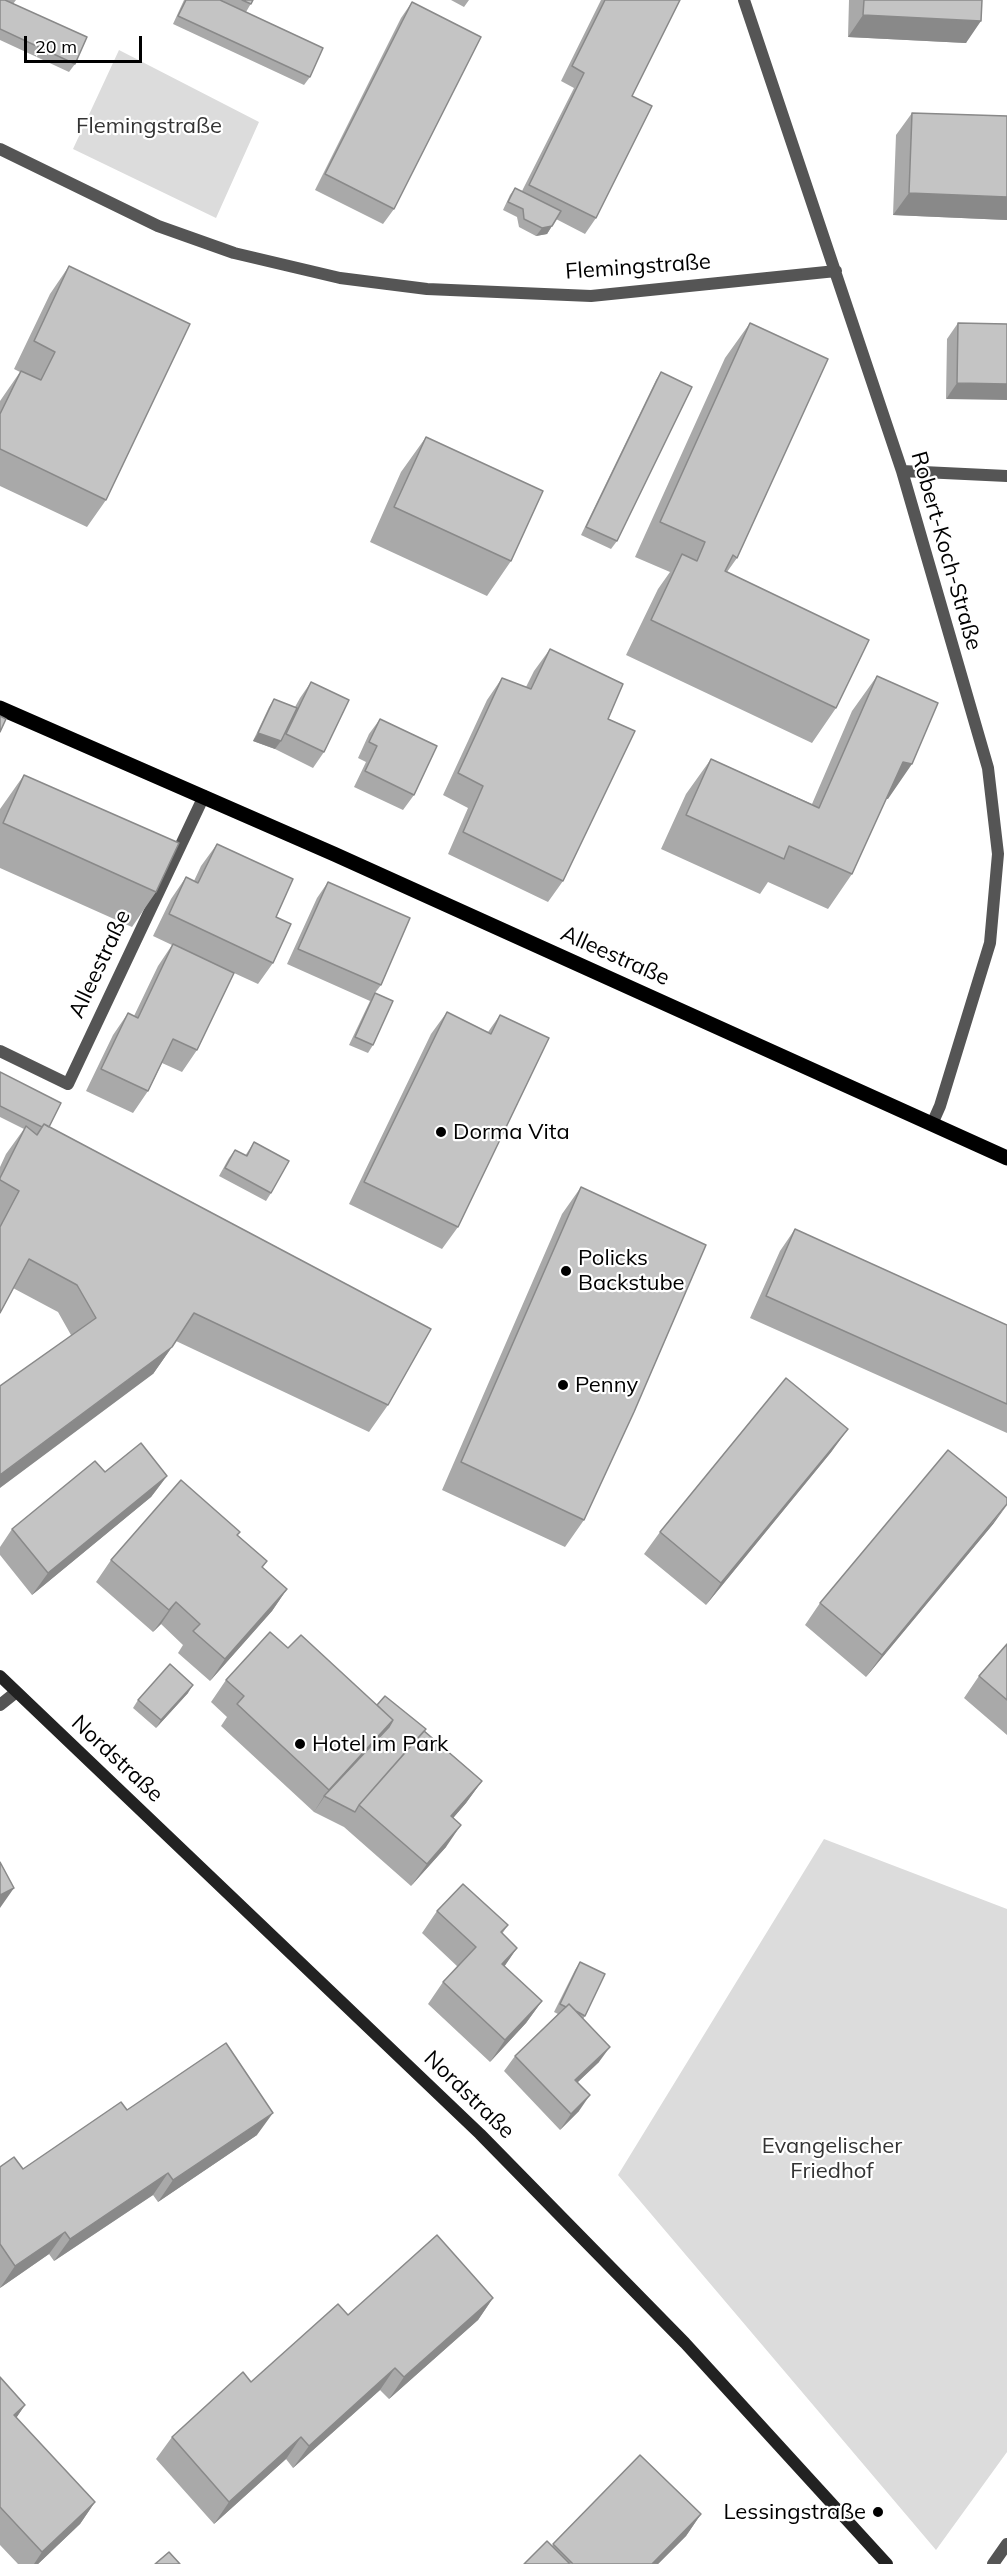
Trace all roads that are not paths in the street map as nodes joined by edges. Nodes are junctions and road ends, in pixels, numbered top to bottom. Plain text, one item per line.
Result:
1 (744, 0) edge
2 (0, 149) edge
3 (836, 271) junction
4 (902, 471) junction
5 (1007, 476) edge
6 (0, 708) edge
7 (204, 796) junction
8 (0, 1051) edge
9 (932, 1124) junction
10 (1007, 1158) edge
11 (0, 1676) edge
12 (15, 1693) junction
13 (0, 1705) edge
14 (1007, 2544) edge
15 (887, 2564) edge
16 (993, 2564) edge

1 - 3 street, Robert-Koch-Straße
2 - 3 street, Flemingstraße
3 - 4 street, Robert-Koch-Straße
4 - 5 street
4 - 9 street, Robert-Koch-Straße
6 - 7 main road, Alleestraße
7 - 8 street, Alleestraße
7 - 9 main road, Alleestraße
9 - 10 main road, Alleestraße
11 - 12 street, Nordstraße
12 - 13 street
12 - 15 street, Nordstraße
14 - 16 street

